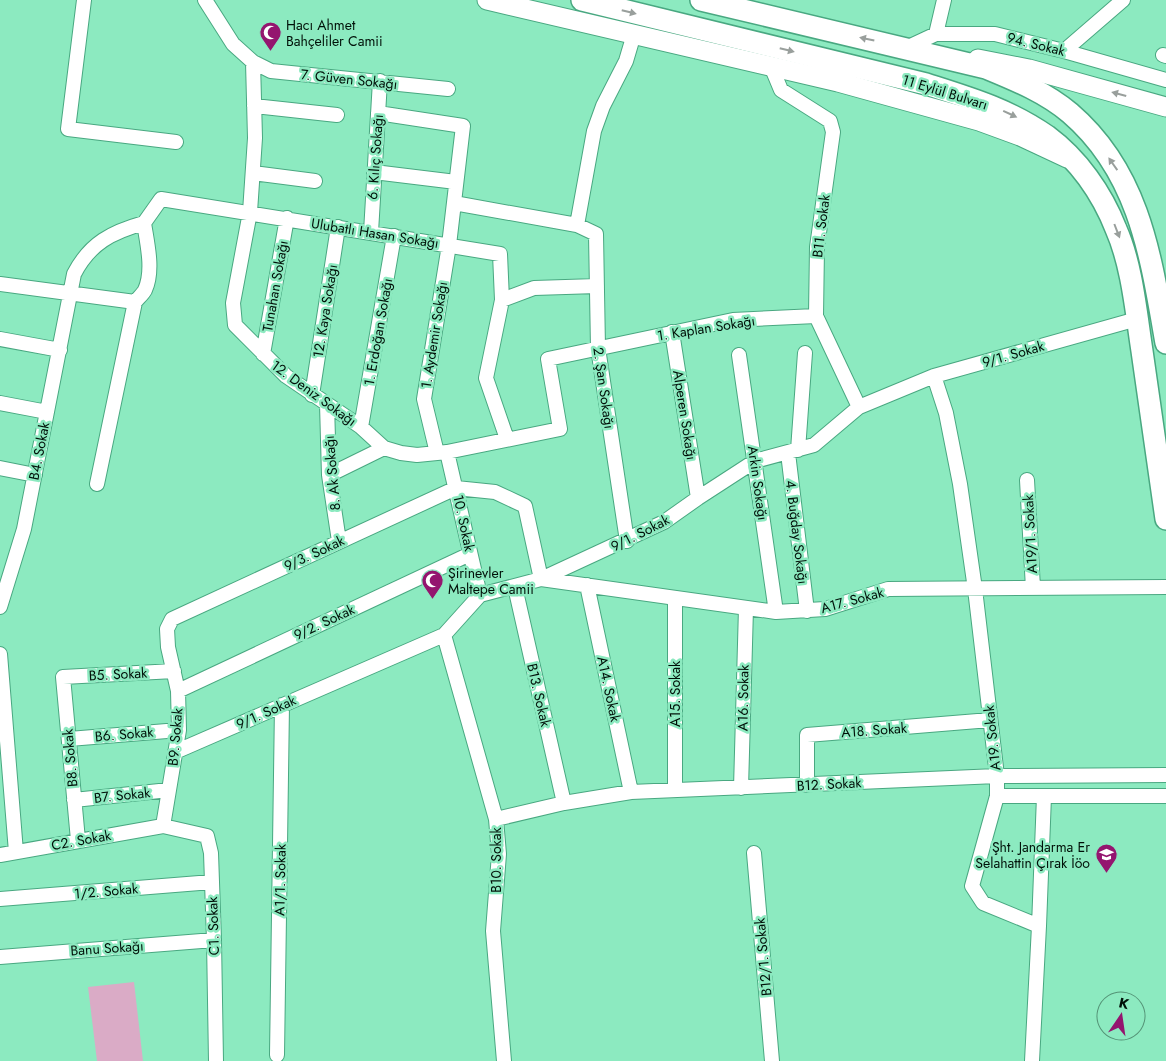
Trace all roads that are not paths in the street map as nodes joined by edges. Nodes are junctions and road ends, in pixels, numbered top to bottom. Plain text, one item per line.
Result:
1 (84, 0) edge
2 (205, 0) edge
3 (487, 0) edge
4 (582, 0) edge
5 (701, 0) edge
6 (944, 0) edge
7 (1122, 0) edge
8 (749, 6) edge
9 (634, 34) junction
10 (936, 34) junction
11 (906, 48) junction
12 (1064, 51) junction
13 (944, 56) junction
14 (253, 62) junction
15 (771, 66) junction
16 (1166, 80) edge
17 (380, 81) junction
18 (448, 89) dead end
19 (254, 106) junction
20 (1166, 107) edge
21 (378, 113) junction
22 (337, 115) dead end
23 (176, 142) dead end
24 (1075, 162) junction
25 (374, 172) junction
26 (253, 173) junction
27 (315, 181) dead end
28 (456, 182) junction
29 (454, 203) junction
30 (250, 212) junction
31 (287, 218) junction
32 (144, 223) junction
33 (577, 225) junction
34 (338, 227) junction
35 (371, 232) junction
36 (394, 236) junction
37 (448, 245) junction
38 (0, 284) edge
39 (598, 286) junction
40 (71, 293) junction
41 (1166, 297) edge
42 (502, 300) junction
43 (135, 302) junction
44 (816, 316) junction
45 (1137, 319) junction
46 (672, 332) junction
47 (1165, 336) edge
48 (0, 340) edge
49 (598, 348) junction
50 (60, 350) junction
51 (805, 353) dead end
52 (262, 354) junction
53 (739, 354) dead end
54 (934, 376) junction
55 (312, 395) junction
56 (0, 403) edge
57 (327, 404) junction
58 (859, 407) junction
59 (47, 412) junction
60 (361, 427) junction
61 (560, 429) joint
62 (508, 439) junction
63 (384, 448) junction
64 (442, 452) junction
65 (793, 452) junction
66 (755, 461) junction
67 (0, 468) edge
68 (35, 475) junction
69 (329, 475) junction
70 (1027, 480) dead end
71 (97, 484) dead end
72 (456, 488) junction
73 (698, 498) junction
74 (1166, 519) edge
75 (339, 541) junction
76 (627, 541) junction
77 (470, 554) junction
78 (541, 579) junction
79 (587, 585) junction
80 (515, 587) junction
81 (1166, 587) edge
82 (1033, 588) junction
83 (975, 589) junction
84 (480, 595) junction
85 (675, 598) junction
86 (1, 600) edge
87 (746, 608) junction
88 (807, 611) junction
89 (776, 612) junction
90 (172, 618) joint
91 (444, 635) junction
92 (0, 654) edge
93 (174, 671) junction
94 (62, 677) joint
95 (178, 691) junction
96 (282, 705) junction
97 (990, 720) junction
98 (179, 730) junction
99 (69, 739) junction
100 (175, 752) junction
101 (1166, 775) edge
102 (997, 776) junction
103 (807, 785) junction
104 (741, 788) junction
105 (169, 790) junction
106 (675, 790) junction
107 (630, 792) junction
108 (997, 796) junction
109 (1044, 796) junction
110 (1166, 796) edge
111 (74, 800) junction
112 (564, 803) junction
113 (496, 819) junction
114 (163, 826) junction
115 (78, 840) junction
116 (16, 852) junction
117 (754, 853) dead end
118 (0, 855) edge
119 (212, 882) junction
120 (0, 899) edge
121 (1039, 926) junction
122 (214, 940) junction
123 (0, 957) edge
124 (277, 1055) dead end
125 (216, 1061) edge
126 (504, 1061) edge
127 (772, 1061) edge
128 (1032, 1061) edge

1 - 23 street
2 - 14 street
3 - 9 main road
4 -> 24 main road, 11 Eylül Bulvarı
5 - 8 main road
6 - 10 street
7 - 12 street
11 -> 8 main road
9 - 15 main road
9 - 33 street
10 - 11 street, 94. Sokak
10 - 12 street, 94. Sokak
11 - 13 main road
12 - 16 street, 94. Sokak
20 -> 13 main road
47 -> 13 main road
14 - 17 street, 7. Güven Sokağı
14 - 19 street, 12. Deniz Sokağı
15 - 24 main road
15 - 44 street, B11. Sokak
17 - 18 street, 7. Güven Sokağı
17 - 21 street, 6. Kılıç Sokağı
19 - 22 street
19 - 26 street, 12. Deniz Sokağı
21 - 25 street, 6. Kılıç Sokağı
21 - 28 street, 1. Aydemir Sokağı
24 -> 45 main road, 11 Eylül Bulvarı
25 - 28 street
25 - 35 street, 6. Kılıç Sokağı
26 - 27 street
26 - 30 street, 12. Deniz Sokağı
28 - 29 street, 1. Aydemir Sokağı
29 - 33 street
29 - 37 street, 1. Aydemir Sokağı
30 - 31 street, Ulubatlı Hasan Sokağı
30 - 32 street, Ulubatlı Hasan Sokağı
30 - 52 street, 12. Deniz Sokağı
31 - 34 street, Ulubatlı Hasan Sokağı
31 - 52 street, Tunahan Sokağı
32 - 40 street, B4. Sokak
32 - 43 street
33 - 39 street, 2. Şan Sokağı
34 - 35 street, Ulubatlı Hasan Sokağı
34 - 55 street, 12. Kaya Sokağı
35 - 36 street, Ulubatlı Hasan Sokağı
36 - 37 street, Ulubatlı Hasan Sokağı
36 - 60 street, 1. Erdoğan Sokağı
37 - 42 street, Ulubatlı Hasan Sokağı
37 - 64 street, 1. Aydemir Sokağı
38 - 40 street
39 - 42 street
39 - 49 street, 2. Şan Sokağı
40 - 43 street
40 - 50 street, B4. Sokak
41 - 47 main road
42 - 62 street
43 - 71 street
44 - 46 street, 1. Kaplan Sokağı
44 - 58 street, B11. Sokak
45 - 54 street, 9/1. Sokak
45 - 74 main road, 11 Eylül Bulvarı
46 - 49 street, 1. Kaplan Sokağı
46 - 73 street, Alperen Sokağı
48 - 50 street
49 - 61 street, 1. Kaplan Sokağı
49 - 76 street, 2. Şan Sokağı
50 - 59 street, B4. Sokak
51 - 65 street, 4. Buğday Sokağı
52 - 55 street, 12. Deniz Sokağı
53 - 66 street, Arkin Sokağı
54 - 58 street, 9/1. Sokak
54 - 83 street, A19. Sokak
55 - 57 street, 12. Deniz Sokağı
56 - 59 street
57 - 60 street, 12. Deniz Sokağı
57 - 69 street, 8. Ak Sokağı
58 - 65 street, 9/1. Sokak
59 - 68 street, B4. Sokak
60 - 63 street, 12. Deniz Sokağı
61 - 62 street, 12. Deniz Sokağı
62 - 64 street, 12. Deniz Sokağı
63 - 64 street, 12. Deniz Sokağı
63 - 69 street
64 - 72 street, 10. Sokak
65 - 66 street, 9/1. Sokak
65 - 88 street, 4. Buğday Sokağı
66 - 73 street, 9/1. Sokak
66 - 89 street, Arkin Sokağı
67 - 68 street
68 - 86 street, B4. Sokak
69 - 75 street, 8. Ak Sokağı
70 - 82 street, A19/1. Sokak
72 - 75 street, 9/3. Sokak
72 - 77 street, 10. Sokak
72 - 78 street
73 - 76 street, 9/1. Sokak
75 - 90 street, 9/3. Sokak
76 - 78 street, 9/1. Sokak
77 - 84 street, 10. Sokak
77 - 95 street, 9/2. Sokak
78 - 79 street, A17. Sokak
78 - 80 street, 9/1. Sokak
79 - 85 street, A17. Sokak
79 - 107 street, A14. Sokak
80 - 84 street, 9/1. Sokak
80 - 112 street, B13. Sokak
81 - 82 street, A17. Sokak
82 - 83 street, A17. Sokak
83 - 88 street, A17. Sokak
83 - 97 street, A19. Sokak
84 - 91 street, 9/1. Sokak
85 - 87 street, A17. Sokak
85 - 106 street, A15. Sokak
87 - 89 street, A17. Sokak
87 - 104 street, A16. Sokak
88 - 89 street, A17. Sokak
90 - 93 street, B9. Sokak
91 - 96 street, 9/1. Sokak
91 - 113 street, B10. Sokak
92 - 116 street
93 - 94 street, B5. Sokak
93 - 95 street, B9. Sokak
94 - 99 street, B8. Sokak
95 - 98 street, B9. Sokak
96 - 100 street, 9/1. Sokak
96 - 124 street, A1/1. Sokak
97 - 102 street, A19. Sokak
97 - 103 street, A18. Sokak
98 - 99 street, B6. Sokak
98 - 100 street, B9. Sokak
99 - 111 street, B8. Sokak
100 - 105 street, B9. Sokak
101 - 102 street, B12. Sokak
102 - 103 street, B12. Sokak
102 - 108 street, A19. Sokak
103 - 104 street, B12. Sokak
104 - 106 street, B12. Sokak
105 - 111 street, B7. Sokak
105 - 114 street, B9. Sokak
106 - 107 street, B12. Sokak
107 - 112 street, B12. Sokak
108 - 109 street
108 - 121 street, A19. Sokak
109 - 110 street
109 - 121 street
111 - 115 street, B8. Sokak
112 - 113 street, B12. Sokak
113 - 126 street, B10. Sokak
114 - 115 street, C2. Sokak
114 - 119 street, C1. Sokak
115 - 116 street, C2. Sokak
116 - 118 street, C2. Sokak
117 - 127 street, B12/1. Sokak
119 - 120 street, 1/2. Sokak
119 - 122 street, C1. Sokak
121 - 128 street
122 - 123 street, Banu Sokağı
122 - 125 street, C1. Sokak

